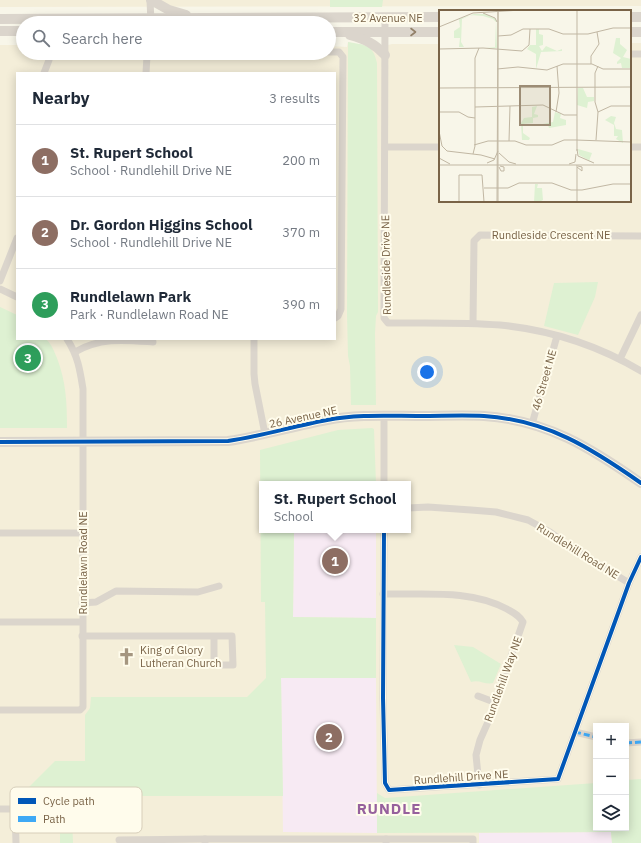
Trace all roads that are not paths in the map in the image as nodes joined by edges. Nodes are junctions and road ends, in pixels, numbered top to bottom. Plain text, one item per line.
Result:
1 (151, 0) edge
2 (151, 16) edge
3 (191, 16) edge
4 (439, 17) edge
5 (336, 18) edge
6 (385, 18) junction
7 (0, 19) edge
8 (16, 19) edge
9 (0, 31) edge
10 (16, 31) edge
11 (336, 32) edge
12 (385, 32) junction
13 (439, 32) edge
14 (336, 33) edge
15 (336, 52) edge
16 (385, 55) junction
17 (49, 60) dead end
18 (147, 60) edge
19 (44, 72) edge
20 (146, 72) edge
21 (385, 147) junction
22 (439, 147) edge
23 (641, 236) edge
24 (16, 241) edge
25 (0, 281) edge
26 (0, 289) edge
27 (16, 297) edge
28 (641, 315) edge
29 (336, 317) edge
30 (473, 323) junction
31 (557, 336) junction
32 (68, 340) edge
33 (114, 340) edge
34 (130, 340) edge
35 (254, 340) edge
36 (153, 342) dead end
37 (75, 352) junction
38 (620, 359) junction
39 (641, 371) edge
40 (384, 416) junction
41 (532, 424) junction
42 (265, 434) junction
43 (0, 442) edge
44 (83, 442) junction
45 (384, 481) edge
46 (641, 483) edge
47 (411, 508) edge
48 (0, 533) edge
49 (83, 533) junction
50 (384, 533) edge
51 (641, 557) edge
52 (629, 583) junction
53 (219, 586) dead end
54 (383, 594) junction
55 (82, 603) junction
56 (0, 622) edge
57 (82, 622) junction
58 (82, 636) junction
59 (214, 637) junction
60 (478, 696) dead end
61 (494, 702) junction
62 (0, 710) edge
63 (576, 732) junction
64 (593, 736) edge
65 (641, 742) edge
66 (629, 743) edge
67 (478, 785) junction
68 (16, 833) edge
69 (119, 840) dead end
70 (205, 841) edge
71 (386, 841) edge
72 (16, 843) edge
73 (473, 843) edge

1 - 2 street
1 - 3 main road
4 - 6 main road, 32 Avenue NE
5 - 6 main road, 32 Avenue NE
6 - 12 street, Rundleside Drive NE
7 - 8 main road, 32 Avenue NE
9 - 10 main road
11 - 12 main road, 32 Avenue NE
12 -> 13 main road, 32 Avenue NE
12 - 16 street, Rundleside Drive NE
14 - 16 main road
15 - 29 street
16 - 21 street, Rundleside Drive NE
17 - 19 street
18 - 20 street
21 - 22 street
21 - 30 street, Rundleside Drive NE
23 - 30 street, Rundleside Crescent NE
24 - 25 street
26 - 27 street
28 - 38 street
30 - 31 street, Rundleside Drive NE
31 - 38 street, Rundleside Drive NE
31 - 41 street, 46 Street NE
32 - 37 street, Rundlelawn Road NE
33 - 37 street
34 - 36 street
35 - 42 street
37 - 44 street, Rundlelawn Road NE
38 - 39 street, Rundleside Drive NE
40 - 41 main road, 26 Avenue NE
40 - 42 main road, 26 Avenue NE
40 - 45 street
41 - 46 main road, 26 Avenue NE
42 - 44 main road, 26 Avenue NE
43 - 44 main road, 26 Avenue NE
44 - 49 street, Rundlelawn Road NE
47 - 52 street, Rundlehill Road NE
48 - 49 street
49 - 55 street, Rundlelawn Road NE
50 - 54 street, Rundlehill Drive NE
51 - 52 street, Rundlehill Drive NE
52 - 63 street, Rundlehill Drive NE
53 - 55 street
54 - 61 street, Rundlehill Way NE
54 - 67 street, Rundlehill Drive NE
55 - 57 street, Rundlelawn Road NE
56 - 57 street
57 - 58 street, Rundlelawn Road NE
58 - 59 street
58 - 62 street, Rundlelawn Road NE
59 - 59 street
60 - 61 street
61 - 67 street, Rundlehill Way NE
63 - 64 street
63 - 67 street, Rundlehill Drive NE
65 - 66 street
68 - 72 street
69 - 70 street
70 - 71 street
71 - 73 street

